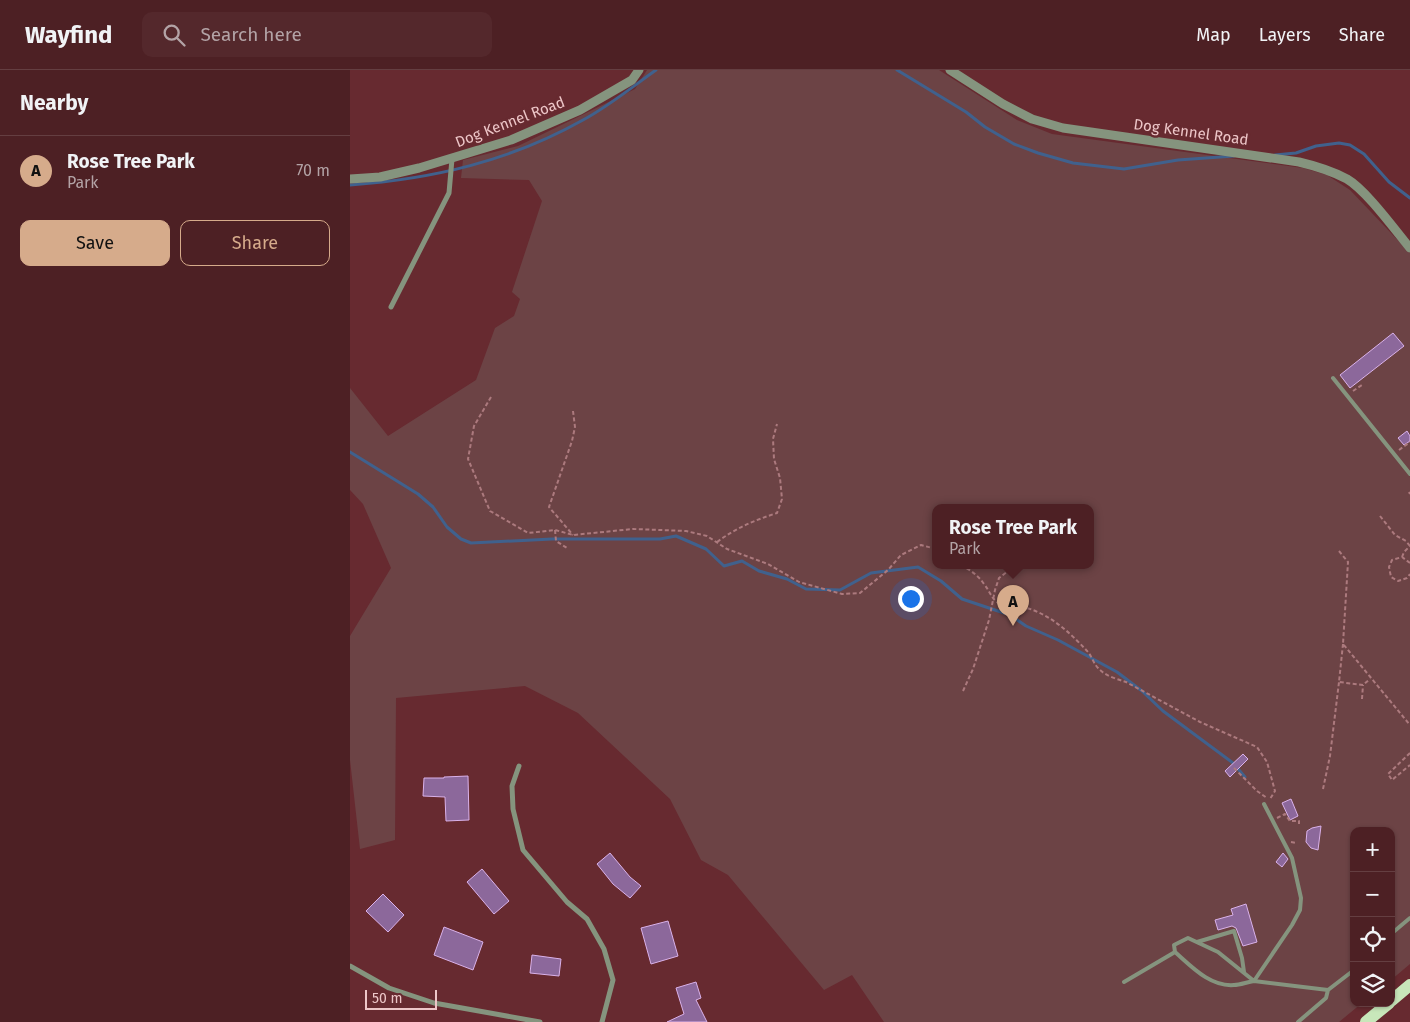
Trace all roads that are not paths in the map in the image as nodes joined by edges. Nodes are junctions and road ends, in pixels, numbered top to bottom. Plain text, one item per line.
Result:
1 (639, 70) edge
2 (950, 70) edge
3 (452, 159) junction
4 (350, 179) edge
5 (1410, 248) edge
6 (391, 307) dead end
7 (1333, 378) dead end
8 (1410, 474) edge
9 (519, 766) dead end
10 (1264, 804) road end
11 (1410, 918) edge
12 (1395, 931) edge
13 (1197, 942) junction
14 (1175, 952) junction
15 (350, 966) edge
16 (1244, 972) junction
17 (1350, 973) edge
18 (1254, 981) junction
19 (1124, 982) dead end
20 (1410, 985) edge
21 (1328, 990) junction
22 (1395, 998) edge
23 (1384, 1007) edge
24 (540, 1022) edge
25 (602, 1022) edge
26 (1298, 1022) edge
27 (1366, 1022) edge

1 - 3 street, Dog Kennel Road
2 - 5 street, Dog Kennel Road
3 - 4 street, Dog Kennel Road
3 - 6 street
7 - 8 lane
9 - 25 street
10 - 18 lane
11 - 12 lane
13 - 14 lane
13 - 16 lane
13 - 16 lane
14 - 18 lane
14 - 19 lane
15 - 24 street
16 - 18 lane
17 - 21 lane
18 - 21 lane
20 - 22 main road
21 - 26 lane
23 - 27 main road

